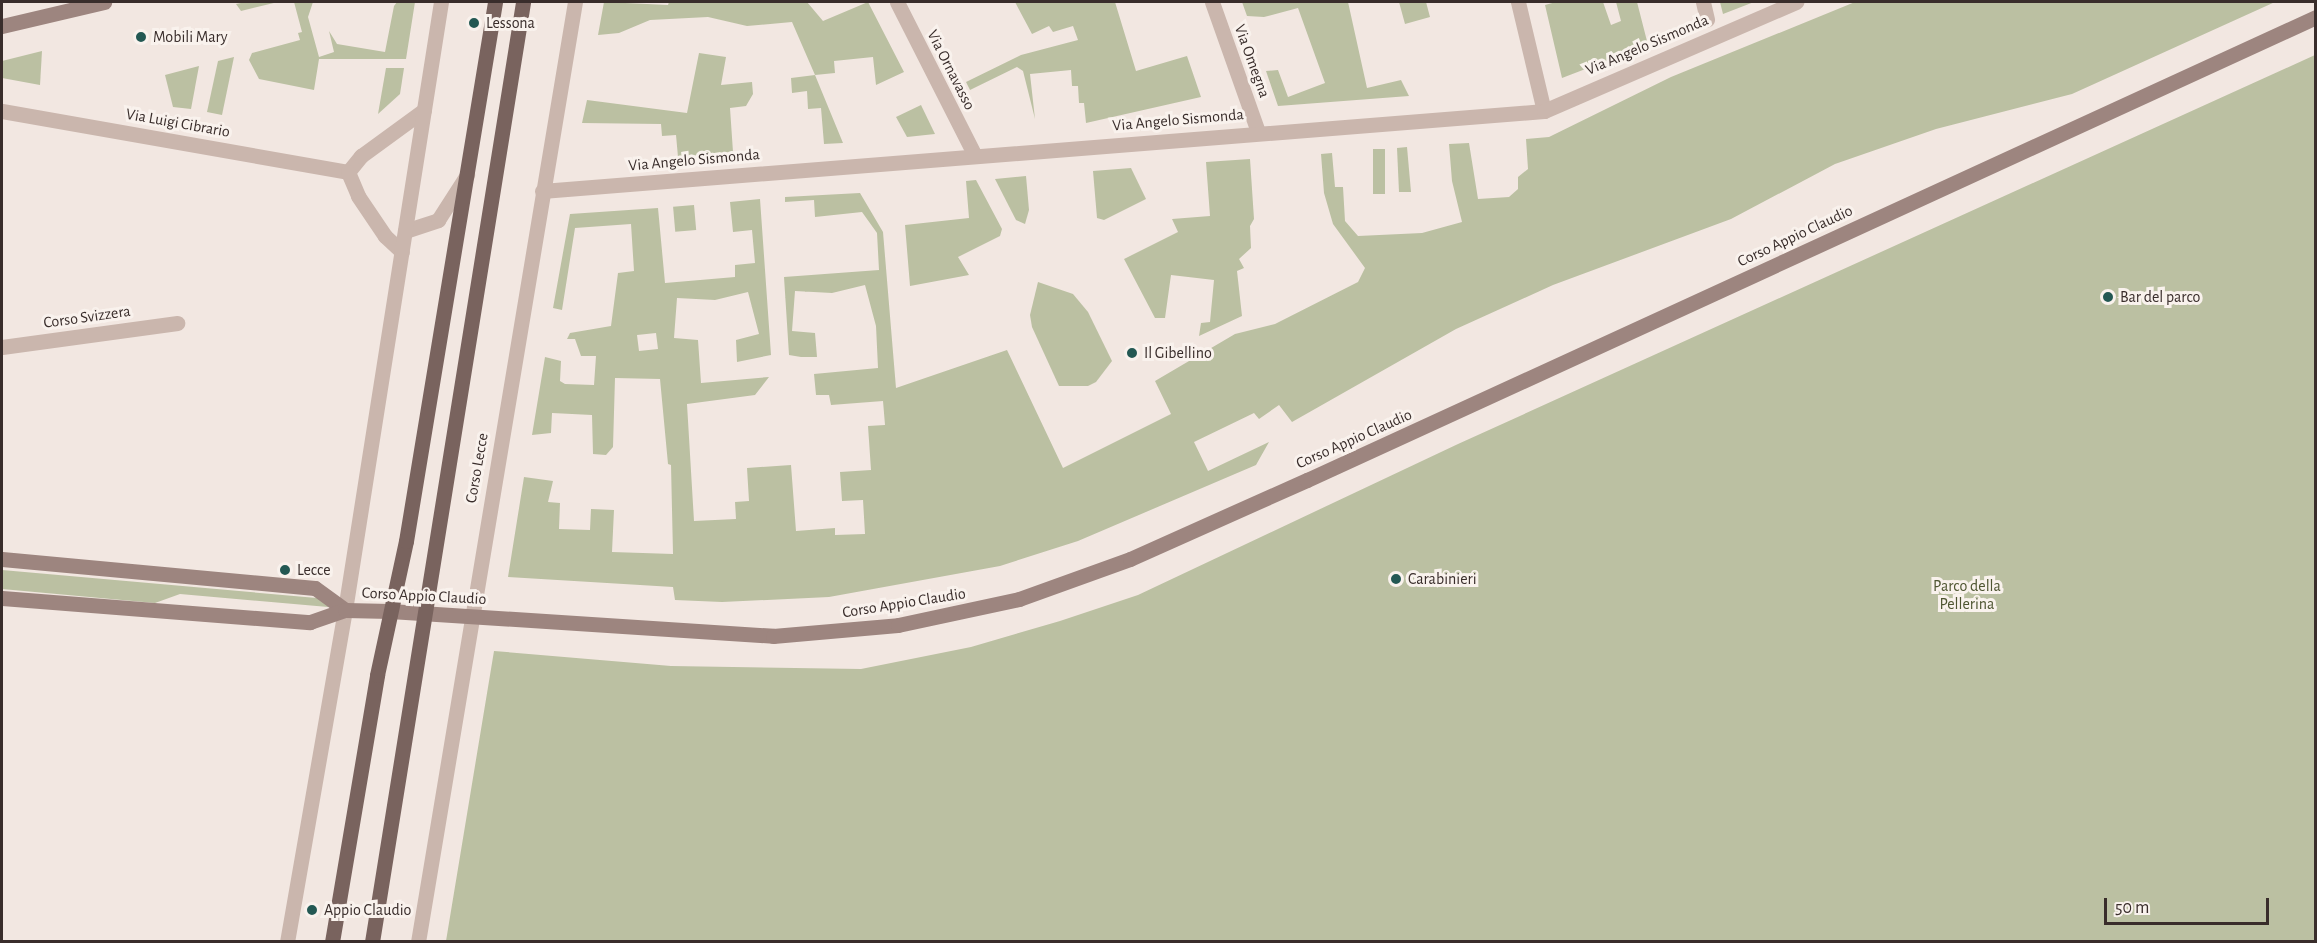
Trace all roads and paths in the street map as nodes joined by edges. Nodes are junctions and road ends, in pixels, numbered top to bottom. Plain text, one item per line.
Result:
1 (104, 2) edge
2 (441, 2) edge
3 (495, 2) edge
4 (523, 2) edge
5 (575, 2) edge
6 (897, 2) edge
7 (1212, 2) edge
8 (1518, 2) edge
9 (1703, 2) edge
10 (1796, 2) edge
11 (2316, 17) edge
12 (1707, 20) dead end
13 (2, 26) edge
14 (424, 110) junction
15 (2, 111) edge
16 (1544, 111) junction
17 (1258, 132) junction
18 (974, 154) junction
19 (348, 172) junction
20 (467, 175) junction
21 (542, 191) junction
22 (405, 231) junction
23 (402, 252) junction
24 (177, 324) dead end
25 (2, 347) edge
26 (2, 559) edge
27 (2, 598) edge
28 (345, 610) junction
29 (390, 611) junction
30 (424, 613) junction
31 (471, 617) junction
32 (287, 942) edge
33 (332, 942) edge
34 (372, 942) edge
35 (418, 942) edge

1 - 13 street
2 - 14 street
3 - 20 main road
4 - 30 main road, Corso Lecce
5 - 21 street, Corso Lecce
6 - 18 street, Via Ornavasso
7 - 17 street, Via Omegna
8 - 16 street
9 - 12 street
10 - 16 street, Via Angelo Sismonda
11 - 31 street, Corso Appio Claudio
14 - 19 street
14 - 22 street
15 - 19 street, Via Luigi Cibrario
16 - 17 street, Via Angelo Sismonda
17 - 18 street, Via Angelo Sismonda
18 - 21 street, Via Angelo Sismonda
19 - 23 street
20 - 22 street
20 - 29 main road
21 - 31 street, Corso Lecce
22 - 23 street
23 - 28 street
24 - 25 street, Corso Svizzera
26 - 28 street, Corso Appio Claudio
27 - 28 street, Corso Appio Claudio
28 - 29 street, Corso Appio Claudio
28 - 32 street
29 - 30 street, Corso Appio Claudio
29 - 33 main road
30 - 31 street, Corso Appio Claudio
30 - 34 main road, Corso Lecce
31 - 35 street, Corso Lecce

